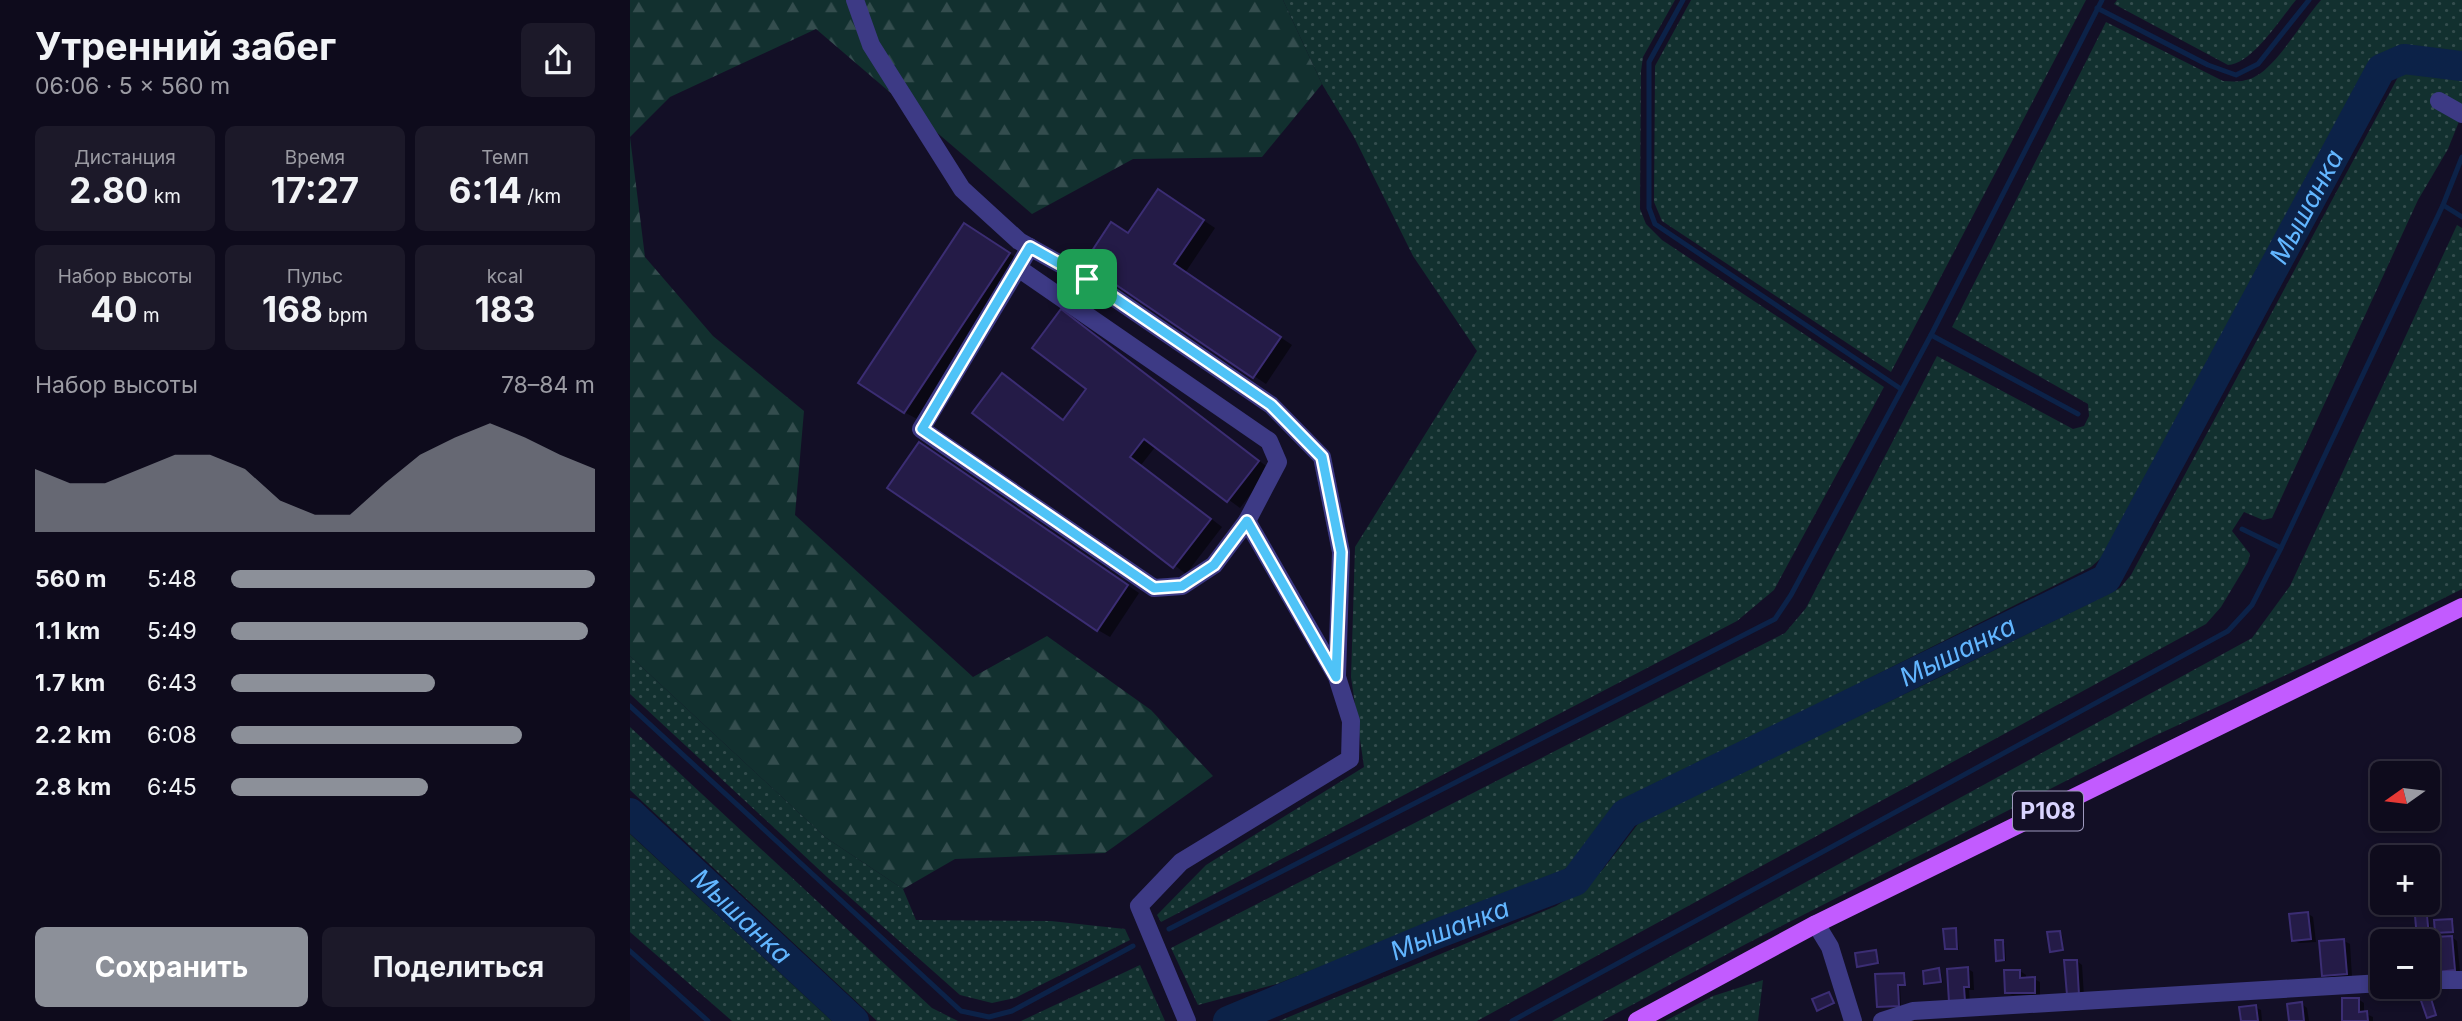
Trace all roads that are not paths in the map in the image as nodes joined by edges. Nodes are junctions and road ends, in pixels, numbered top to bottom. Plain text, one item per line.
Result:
1 (855, 0) edge
2 (2439, 101) dead end
3 (2462, 114) edge
4 (1030, 247) junction
5 (1018, 268) junction
6 (1247, 521) junction
7 (2462, 607) edge
8 (1336, 677) junction
9 (1816, 924) junction
10 (2440, 980) edge
11 (2462, 980) edge
12 (2370, 984) edge
13 (1184, 1015) edge
14 (1637, 1021) edge
15 (1853, 1021) edge
16 (1882, 1021) edge

1 - 4 street
2 - 3 street
4 - 5 street
4 - 8 street
5 - 6 street
5 - 6 street
6 - 8 street
7 - 9 main road, Р108
8 - 13 street
9 - 14 main road, Р108
9 - 15 street
10 - 11 street
12 - 16 street

